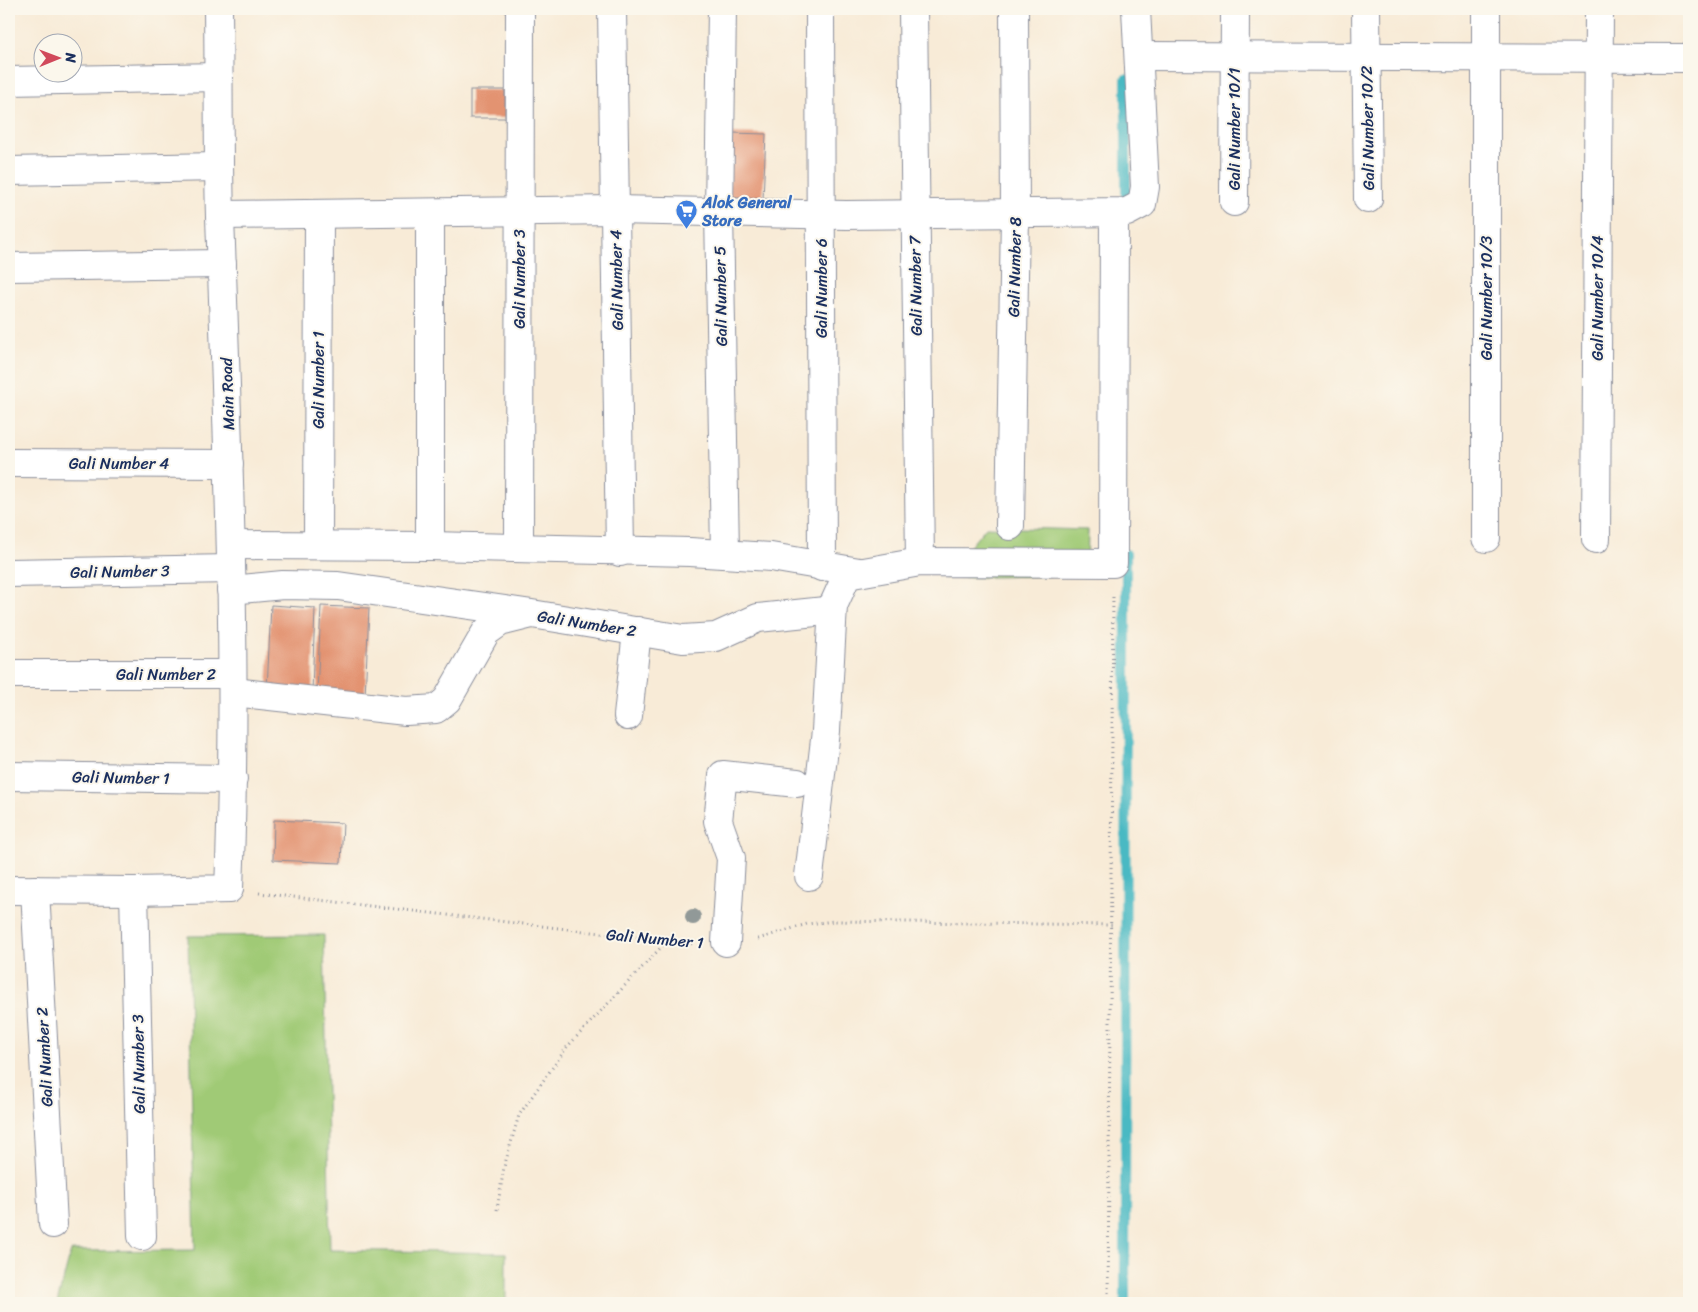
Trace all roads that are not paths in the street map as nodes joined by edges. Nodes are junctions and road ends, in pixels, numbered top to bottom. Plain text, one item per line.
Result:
1 (218, 9) edge
2 (520, 9) edge
3 (612, 9) edge
4 (722, 9) edge
5 (820, 9) edge
6 (913, 9) edge
7 (1014, 9) edge
8 (1136, 9) edge
9 (1234, 9) edge
10 (1366, 9) edge
11 (1486, 9) edge
12 (1599, 9) edge
13 (1139, 56) junction
14 (1233, 56) junction
15 (1365, 57) junction
16 (1485, 57) junction
17 (1599, 58) junction
18 (1689, 58) edge
19 (219, 77) junction
20 (9, 81) edge
21 (219, 167) junction
22 (9, 171) edge
23 (1368, 199) dead end
24 (1234, 202) dead end
25 (615, 210) junction
26 (719, 211) junction
27 (519, 212) junction
28 (430, 213) junction
29 (1114, 213) junction
30 (319, 214) junction
31 (821, 214) junction
32 (914, 214) junction
33 (1015, 214) junction
34 (220, 215) junction
35 (222, 264) junction
36 (9, 266) edge
37 (9, 463) edge
38 (229, 464) junction
39 (1010, 526) dead end
40 (1486, 538) dead end
41 (1596, 538) dead end
42 (318, 546) junction
43 (430, 546) junction
44 (519, 548) junction
45 (620, 552) junction
46 (725, 554) junction
47 (920, 562) junction
48 (822, 567) junction
49 (231, 568) junction
50 (858, 572) junction
51 (9, 574) edge
52 (833, 606) junction
53 (532, 614) junction
54 (638, 631) junction
55 (9, 674) edge
56 (233, 683) junction
57 (628, 716) dead end
58 (9, 776) edge
59 (233, 779) junction
60 (797, 784) dead end
61 (809, 876) dead end
62 (22, 890) edge
63 (134, 891) junction
64 (726, 942) road end
65 (53, 1224) dead end
66 (142, 1236) dead end

1 - 19 street, Main Road
2 - 27 street, Gali Number 3
3 - 25 street, Gali Number 4
4 - 26 street, Gali Number 5
5 - 31 street, Gali Number 6
6 - 32 street, Gali Number 7
7 - 33 street, Gali Number 8
8 - 13 street
9 - 14 street, Gali Number 10/1
10 - 15 street, Gali Number 10/2
11 - 16 street, Gali Number 10/3
12 - 17 street, Gali Number 10/4
13 - 14 street
13 - 29 street
14 - 15 street
14 - 24 street, Gali Number 10/1
15 - 16 street
15 - 23 street, Gali Number 10/2
16 - 17 street
16 - 40 street, Gali Number 10/3
17 - 18 street
17 - 41 street, Gali Number 10/4
19 - 20 street
19 - 21 street, Main Road
21 - 22 street
21 - 34 street, Main Road
25 - 26 street
25 - 27 street
25 - 45 street, Gali Number 4
26 - 31 street
26 - 46 street, Gali Number 5
27 - 28 street
27 - 44 street, Gali Number 3
28 - 30 street
28 - 43 street
29 - 33 street
29 - 47 street
30 - 34 street
30 - 42 street, Gali Number 1
31 - 32 street
31 - 48 street, Gali Number 6
32 - 33 street
32 - 47 street, Gali Number 7
33 - 39 street, Gali Number 8
34 - 35 street, Main Road
35 - 36 street
35 - 38 street, Main Road
37 - 38 street, Gali Number 4
38 - 49 street, Main Road
42 - 43 street
42 - 49 street
43 - 44 street
44 - 45 street
45 - 46 street
46 - 48 street
47 - 50 street
48 - 50 street
49 - 51 street, Gali Number 3
49 - 53 street
49 - 56 street, Main Road
50 - 52 street
52 - 54 street, Gali Number 2
52 - 61 street
53 - 54 street, Gali Number 2
53 - 56 street, Gali Number 2
54 - 57 street
55 - 56 street, Gali Number 2
56 - 59 street, Main Road
58 - 59 street, Gali Number 1
59 - 63 street, Main Road
60 - 64 street
62 - 63 street
62 - 65 street, Gali Number 2
63 - 66 street, Gali Number 3

